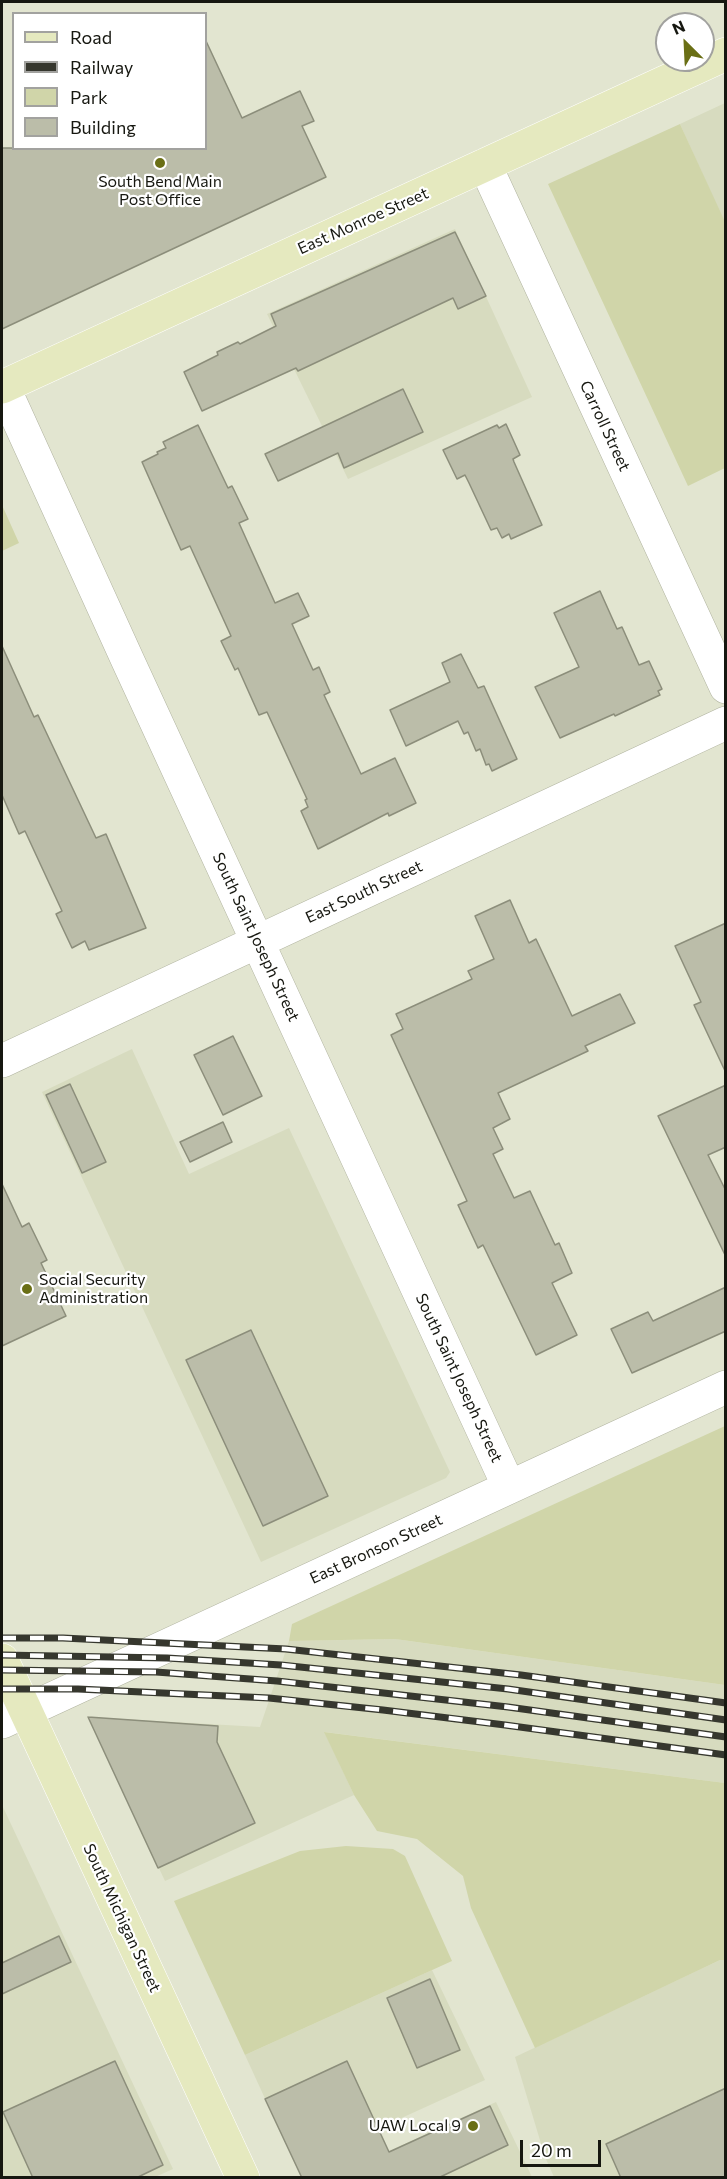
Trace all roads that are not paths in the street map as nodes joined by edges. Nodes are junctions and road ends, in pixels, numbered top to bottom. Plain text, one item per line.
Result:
1 (726, 54) edge
2 (485, 165) junction
3 (2, 387) edge
4 (726, 687) edge
5 (726, 723) edge
6 (258, 941) junction
7 (2, 1061) edge
8 (726, 1387) edge
9 (509, 1487) junction
10 (2, 1660) edge
11 (14, 1717) edge
12 (243, 2178) edge

1 - 2 main road, East Monroe Street
2 - 3 main road, East Monroe Street
2 - 4 street, Carroll Street
3 - 6 street, South Saint Joseph Street
5 - 6 street, East South Street
6 - 7 street, East South Street
6 - 9 street, South Saint Joseph Street
8 - 9 street, East Bronson Street
9 - 11 street, East Bronson Street
10 - 11 main road, South Michigan Street
11 - 12 main road, South Michigan Street

